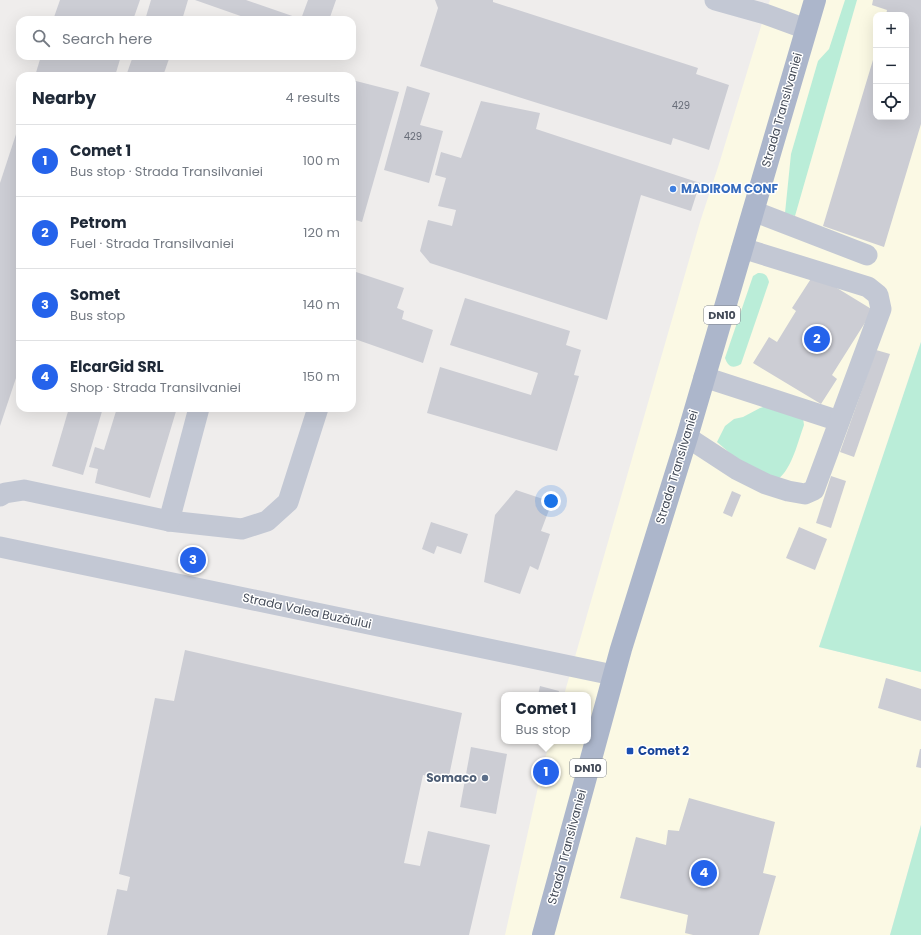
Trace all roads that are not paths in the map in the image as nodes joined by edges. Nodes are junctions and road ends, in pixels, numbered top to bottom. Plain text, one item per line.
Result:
1 (715, 0) edge
2 (815, 0) edge
3 (806, 29) junction
4 (753, 211) junction
5 (742, 248) junction
6 (867, 255) dead end
7 (704, 377) junction
8 (198, 412) edge
9 (317, 412) edge
10 (839, 421) junction
11 (687, 437) junction
12 (0, 496) edge
13 (169, 521) junction
14 (0, 547) edge
15 (613, 675) junction
16 (543, 935) edge

1 - 3 street
2 - 3 main road, Strada Transilvaniei / DN10
3 - 4 main road, Strada Transilvaniei / DN10
4 - 5 main road, Strada Transilvaniei / DN10
4 - 6 street
5 - 7 main road, Strada Transilvaniei / DN10
5 - 10 street
7 - 10 street
7 - 11 main road, Strada Transilvaniei / DN10
8 - 13 street
9 - 13 street
10 - 11 street
11 - 15 main road, Strada Transilvaniei / DN10
12 - 13 street
14 - 15 street, Strada Valea Buzăului
15 - 16 main road, Strada Transilvaniei / DN10

